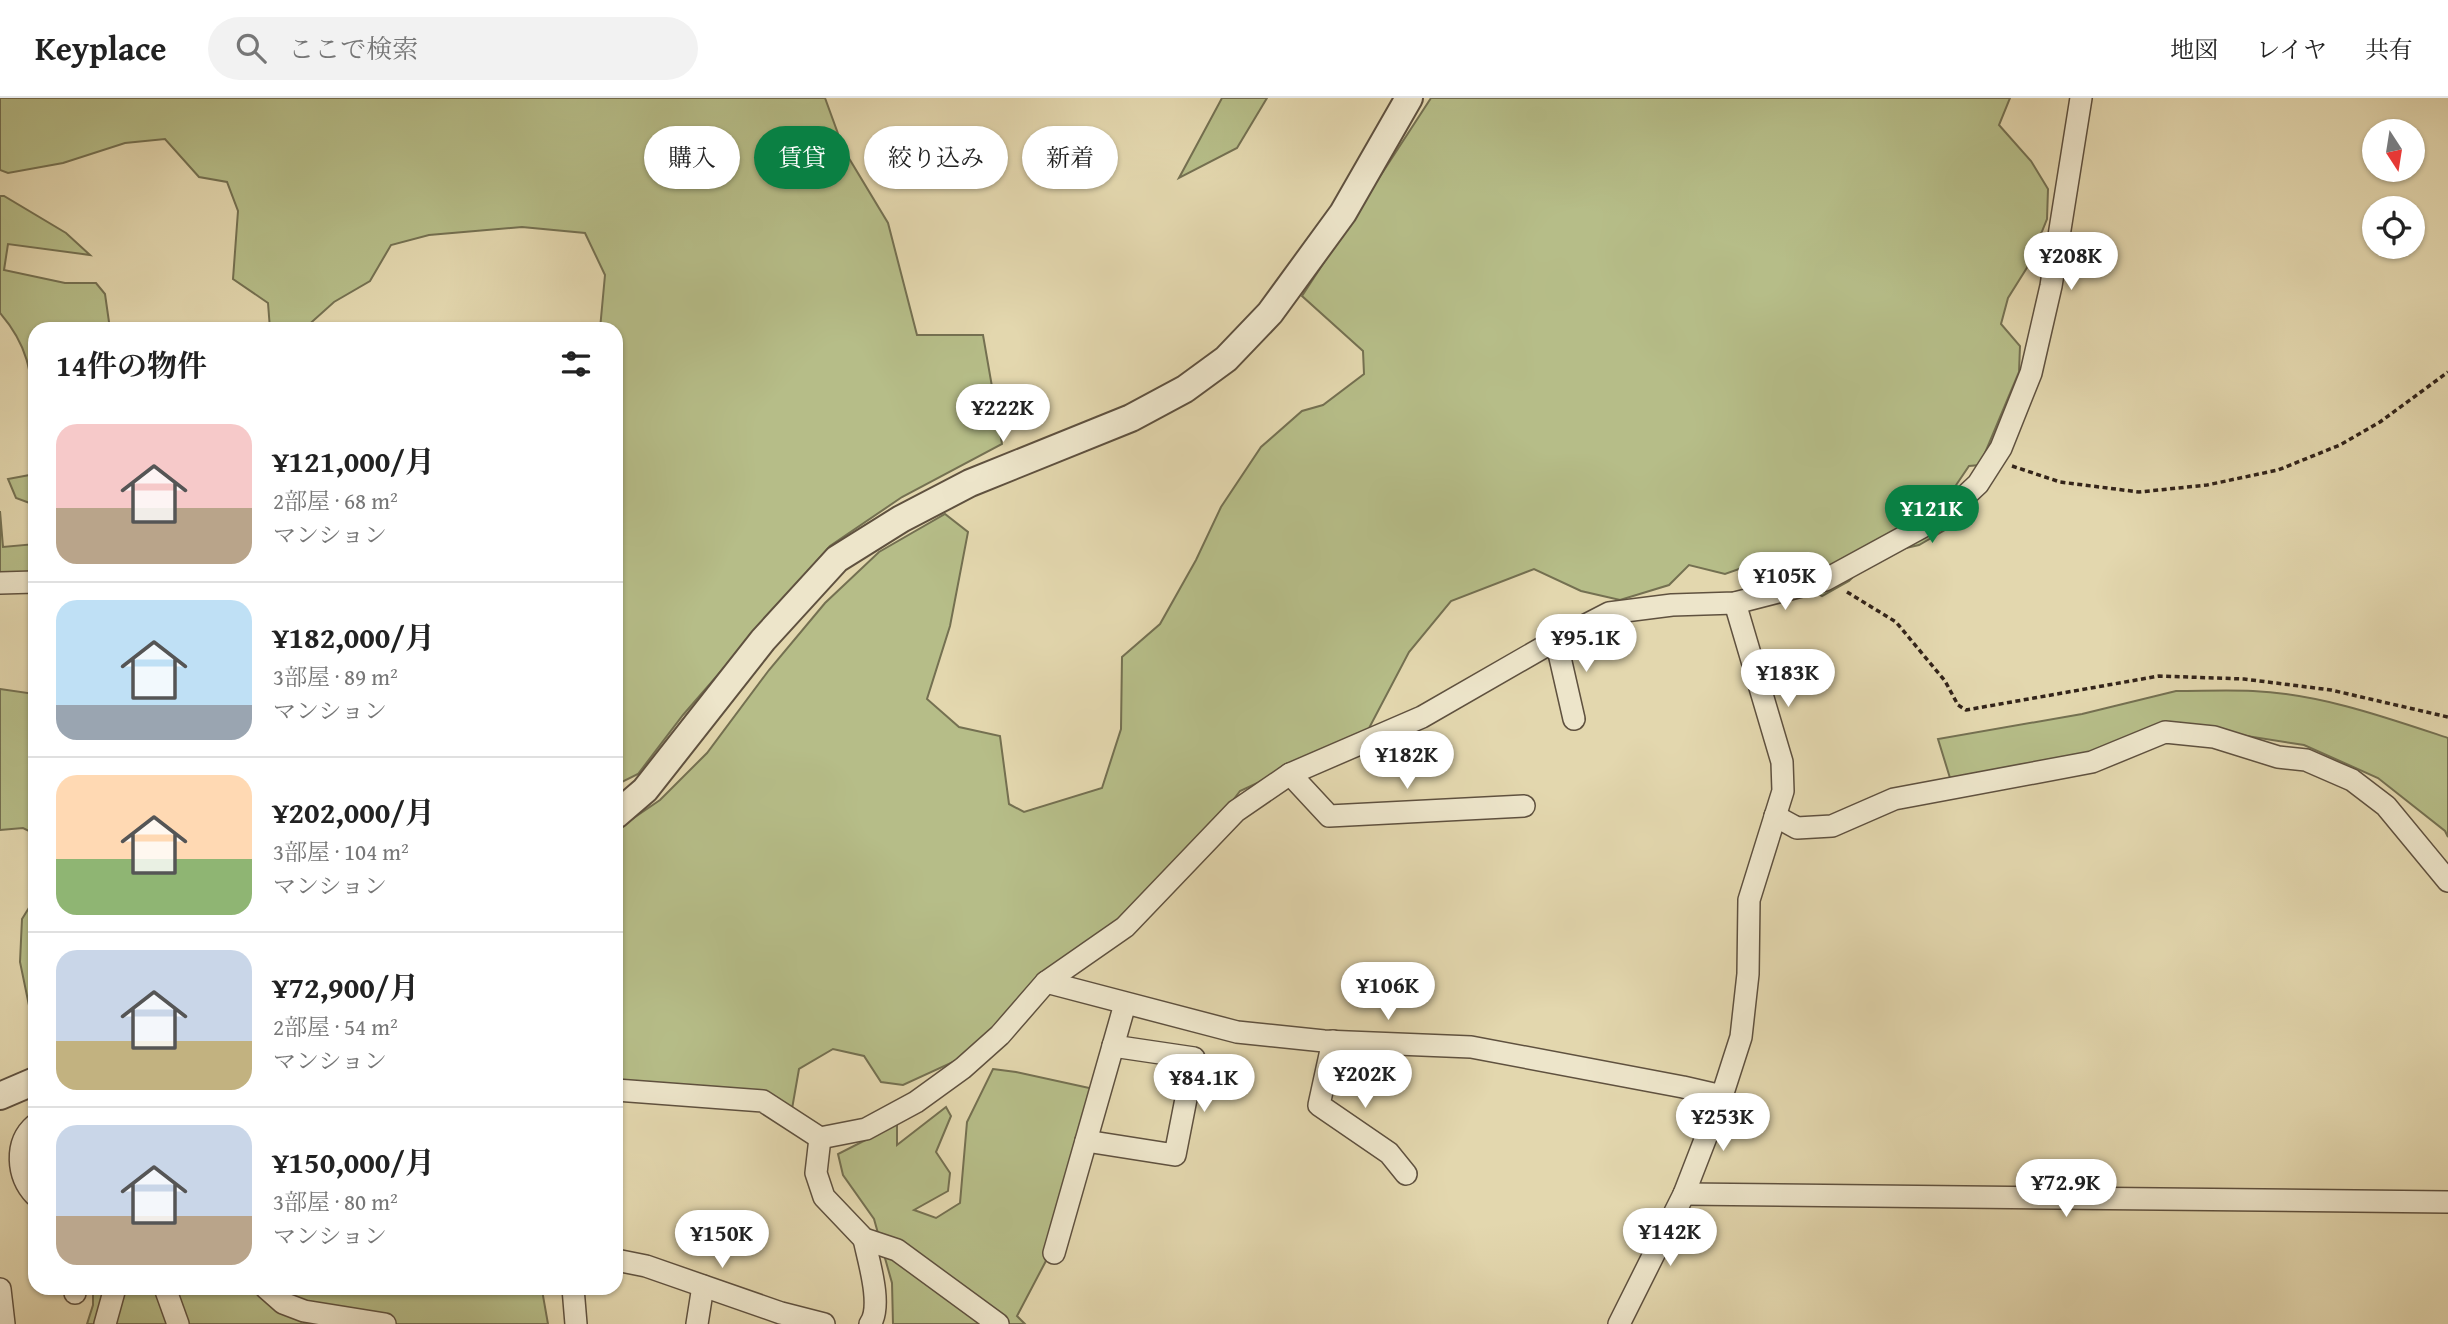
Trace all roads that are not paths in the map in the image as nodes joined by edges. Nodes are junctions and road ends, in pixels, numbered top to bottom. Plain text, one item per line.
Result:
1 (1409, 98) edge
2 (2081, 98) edge
3 (28, 582) edge
4 (0, 583) edge
5 (1735, 603) junction
6 (1556, 640) junction
7 (1574, 719) dead end
8 (1290, 774) junction
9 (1524, 806) dead end
10 (623, 809) edge
11 (1775, 816) junction
12 (2448, 881) edge
13 (1046, 982) junction
14 (1125, 1004) junction
15 (1333, 1041) junction
16 (1113, 1046) junction
17 (28, 1079) edge
18 (623, 1091) edge
19 (0, 1096) edge
20 (1722, 1096) junction
21 (28, 1134) edge
22 (820, 1138) junction
23 (1086, 1140) junction
24 (1406, 1174) dead end
25 (28, 1187) edge
26 (1684, 1194) junction
27 (2448, 1202) edge
28 (864, 1238) junction
29 (1054, 1253) dead end
30 (623, 1261) edge
31 (703, 1286) junction
32 (0, 1289) edge
33 (113, 1295) edge
34 (168, 1295) edge
35 (274, 1295) edge
36 (574, 1295) edge
37 (4, 1324) edge
38 (105, 1324) edge
39 (178, 1324) edge
40 (385, 1324) edge
41 (576, 1324) edge
42 (697, 1324) edge
43 (824, 1324) edge
44 (870, 1324) edge
45 (998, 1324) edge
46 (1619, 1324) edge

1 - 10 street
2 - 5 street
3 - 4 street
5 - 6 street
5 - 11 street
6 - 7 street
6 - 8 street
8 - 9 street
8 - 13 street
11 - 12 street
11 - 20 street
13 - 14 street
13 - 22 street
14 - 15 street
14 - 16 street
15 - 20 street
15 - 24 street
16 - 23 street
16 - 23 street
17 - 19 street
18 - 22 street
20 - 26 street
21 - 25 street
22 - 28 street
23 - 29 street
26 - 27 street
26 - 46 street
28 - 44 street
28 - 45 street
30 - 31 street
31 - 42 street
31 - 43 street
32 - 37 street
33 - 38 street
34 - 39 street
35 - 40 street
36 - 41 street

